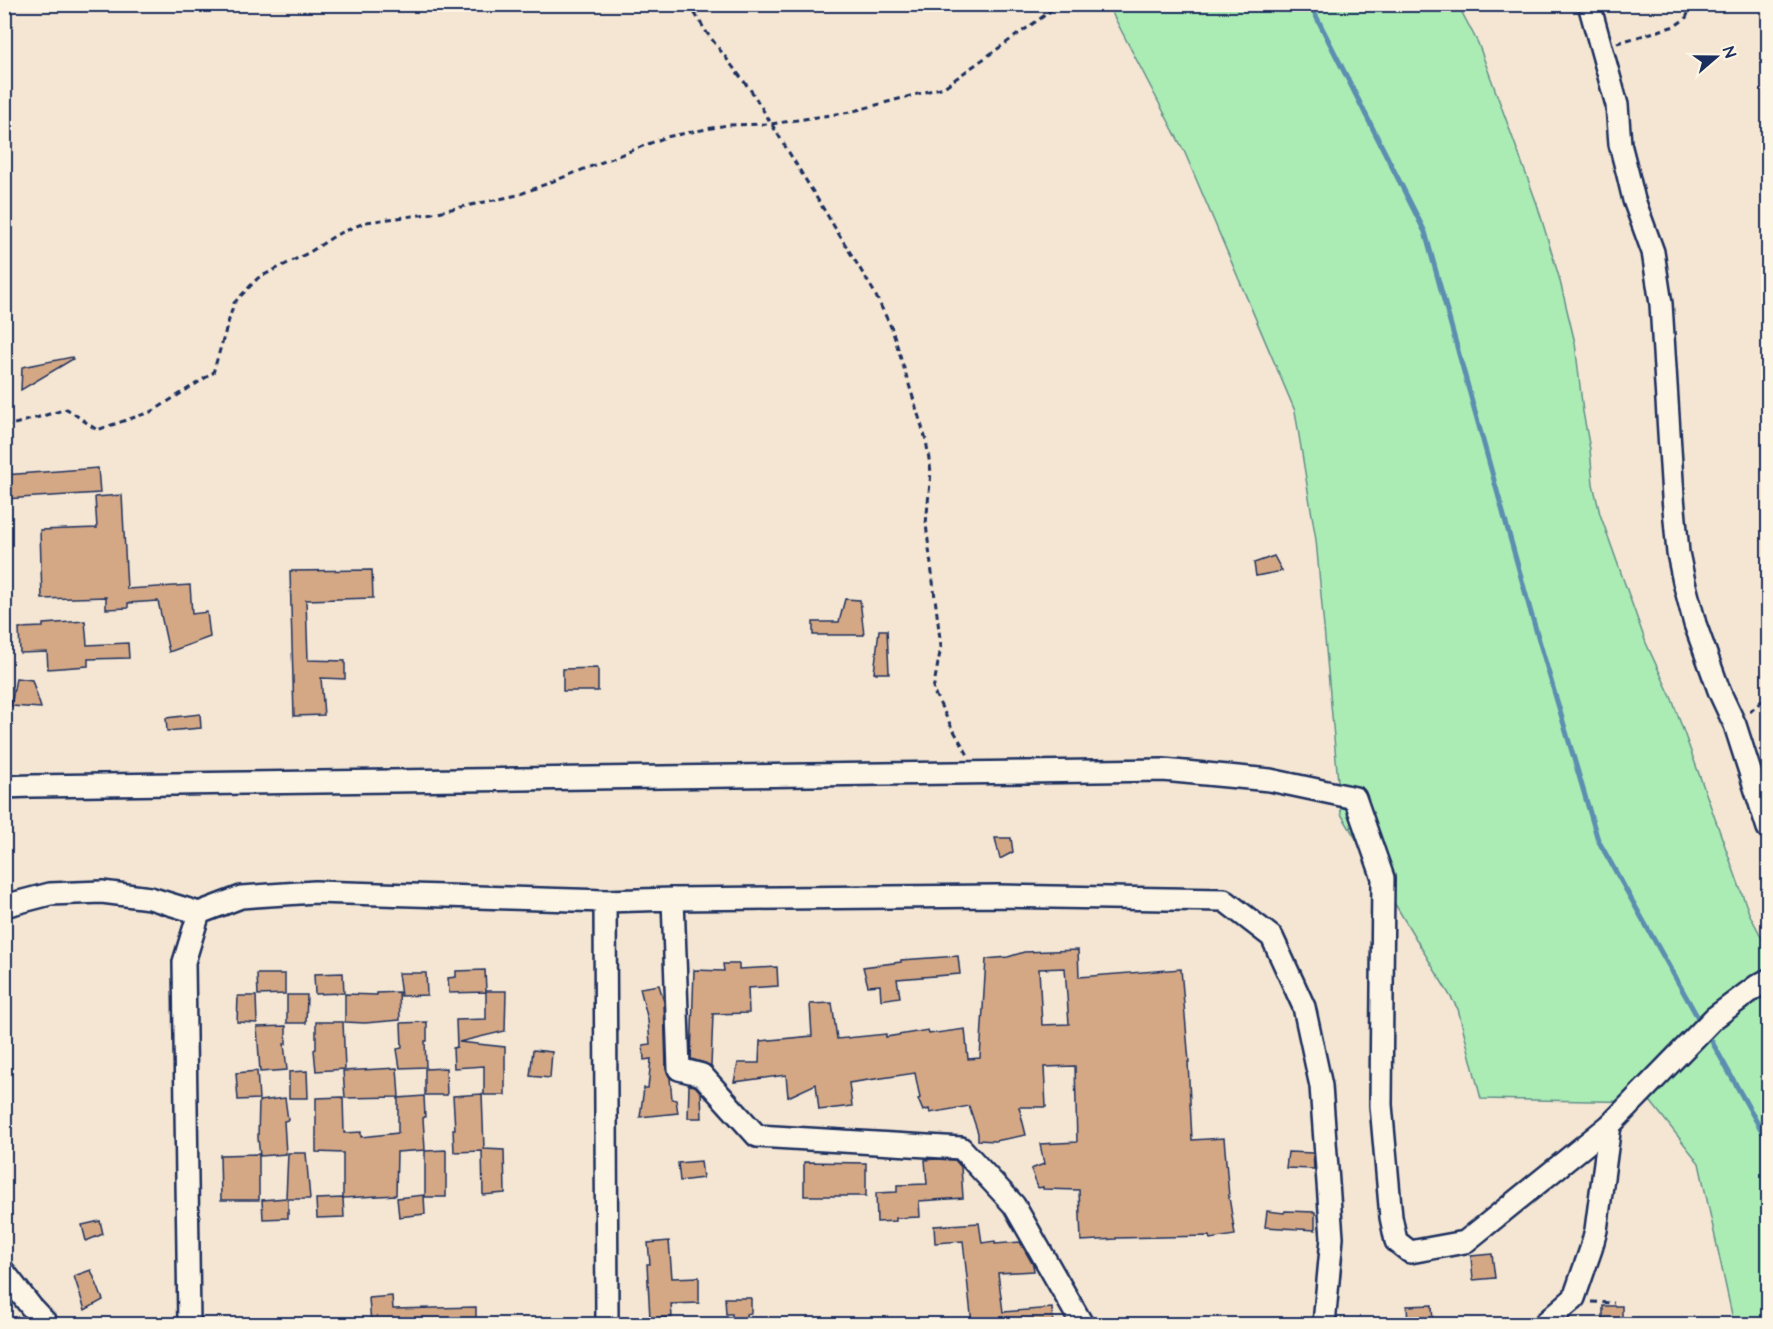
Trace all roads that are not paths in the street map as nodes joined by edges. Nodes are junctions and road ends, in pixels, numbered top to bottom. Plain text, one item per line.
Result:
1 (1589, 4) edge
2 (4, 787) edge
3 (1768, 828) edge
4 (673, 900) junction
5 (605, 901) junction
6 (4, 906) edge
7 (199, 913) junction
8 (1768, 981) edge
9 (1610, 1125) junction
10 (4, 1272) edge
11 (47, 1324) edge
12 (189, 1324) edge
13 (607, 1324) edge
14 (1082, 1324) edge
15 (1324, 1324) edge
16 (1544, 1324) edge

1 - 3 street
2 - 9 street
4 - 5 street
4 - 14 street
4 - 15 street
5 - 7 street
5 - 13 street
6 - 7 street
7 - 12 street
8 - 9 street
9 - 16 street
10 - 11 street

